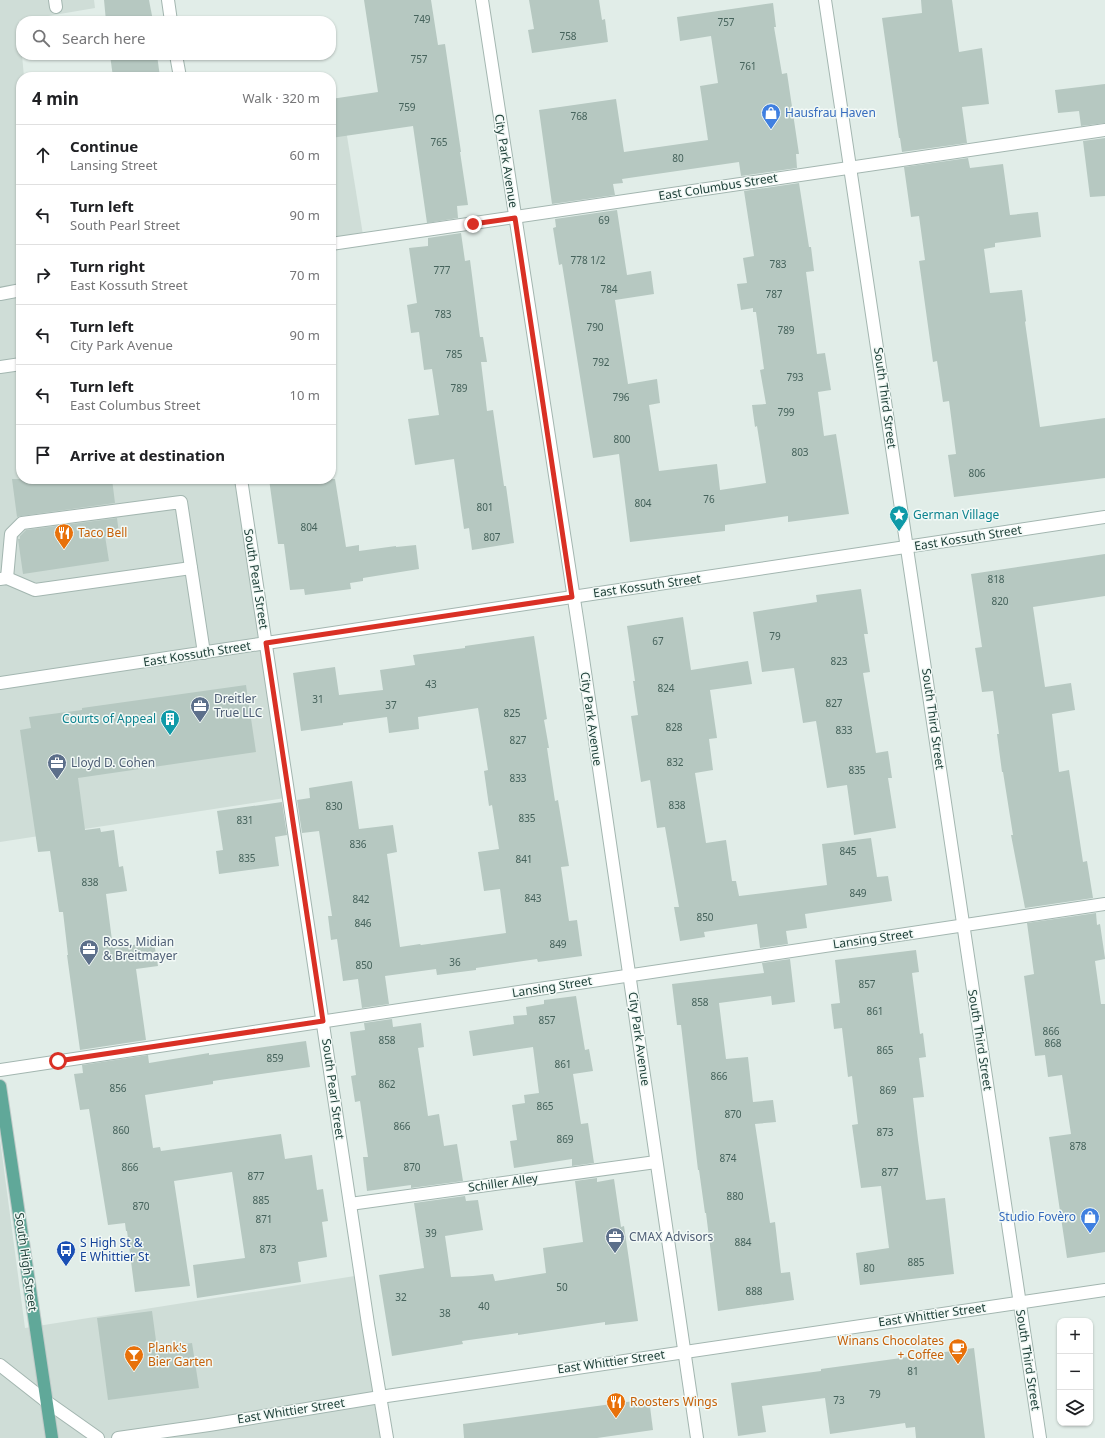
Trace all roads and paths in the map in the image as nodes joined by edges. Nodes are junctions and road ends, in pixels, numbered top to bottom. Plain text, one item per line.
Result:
1 (168, 0) edge
2 (482, 0) edge
3 (825, 0) edge
4 (170, 16) edge
5 (177, 60) edge
6 (179, 72) edge
7 (1105, 130) edge
8 (851, 167) junction
9 (515, 218) junction
10 (336, 243) edge
11 (16, 291) edge
12 (0, 294) edge
13 (16, 365) edge
14 (0, 367) edge
15 (242, 484) edge
16 (1105, 517) edge
17 (907, 547) junction
18 (191, 568) junction
19 (3, 579) edge
20 (572, 597) junction
21 (266, 643) junction
22 (204, 653) junction
23 (0, 683) edge
24 (1105, 904) edge
25 (963, 926) junction
26 (629, 975) junction
27 (323, 1021) junction
28 (0, 1070) edge
29 (0, 1086) edge
30 (656, 1162) junction
31 (350, 1204) junction
32 (1105, 1290) edge
33 (1020, 1303) junction
34 (684, 1352) junction
35 (0, 1365) edge
36 (380, 1397) junction
37 (47, 1402) junction
38 (52, 1438) edge
39 (98, 1438) edge
40 (118, 1438) edge
41 (387, 1438) edge
42 (697, 1438) edge
43 (1040, 1438) edge

1 - 4 street
2 - 9 street, City Park Avenue
3 - 8 street, South Third Street
5 - 6 street
7 - 8 street, East Columbus Street
8 - 9 street, East Columbus Street
8 - 17 street, South Third Street
9 - 10 street, East Columbus Street
9 - 20 street, City Park Avenue
11 - 12 street
13 - 14 street
15 - 21 street, South Pearl Street
16 - 17 street, East Kossuth Street
17 - 20 street, East Kossuth Street
17 - 25 street, South Third Street
18 - 19 street
18 - 19 street
18 - 22 street
20 - 21 street, East Kossuth Street
20 - 26 street, City Park Avenue
21 - 22 street, East Kossuth Street
21 - 27 street, South Pearl Street
22 - 23 street, East Kossuth Street
24 - 25 street, Lansing Street
25 - 26 street, Lansing Street
25 - 33 street, South Third Street
26 - 27 street, Lansing Street
26 - 30 street, City Park Avenue
27 - 28 street, Lansing Street
27 - 31 street, South Pearl Street
29 - 37 main road, South High Street
30 - 31 street, Schiller Alley
30 - 34 street, City Park Avenue
31 - 36 street, South Pearl Street
32 - 33 street, East Whittier Street
33 - 34 street, East Whittier Street
33 - 43 street, South Third Street
34 - 36 street, East Whittier Street
34 - 42 street, City Park Avenue
35 - 37 street
36 - 40 street, East Whittier Street
36 - 41 street, South Pearl Street
37 - 38 main road, South High Street
37 - 39 street

